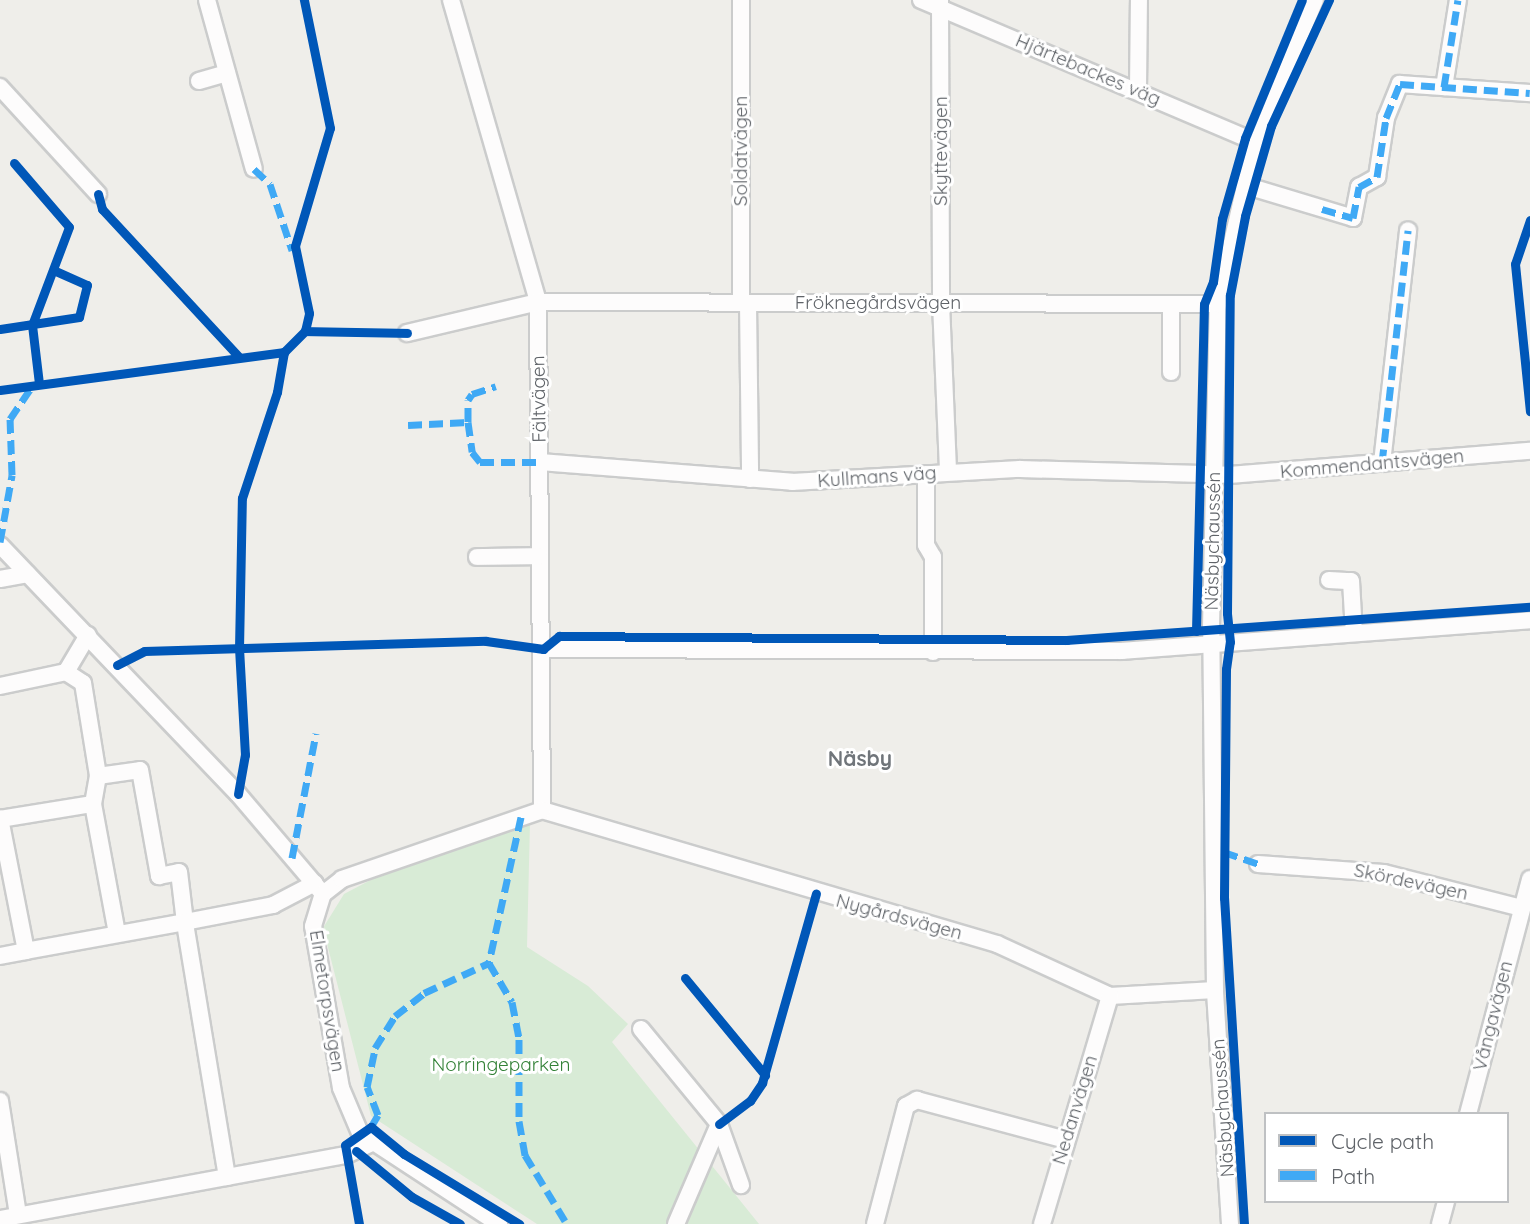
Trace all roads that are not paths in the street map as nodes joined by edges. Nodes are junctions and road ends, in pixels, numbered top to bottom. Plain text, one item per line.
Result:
1 (207, 0) edge
2 (452, 0) edge
3 (741, 0) edge
4 (920, 0) edge
5 (1139, 0) edge
6 (1315, 0) edge
7 (1458, 0) edge
8 (940, 4) edge
9 (227, 72) junction
10 (199, 82) dead end
11 (0, 87) edge
12 (1444, 87) junction
13 (1138, 90) junction
14 (1530, 93) edge
15 (1255, 142) junction
16 (254, 169) dead end
17 (1244, 185) junction
18 (98, 194) dead end
19 (1408, 230) dead end
20 (538, 302) junction
21 (745, 303) junction
22 (941, 303) junction
23 (1171, 304) junction
24 (1218, 304) junction
25 (407, 333) dead end
26 (1171, 372) dead end
27 (1530, 451) edge
28 (540, 462) junction
29 (1382, 463) junction
30 (948, 472) junction
31 (926, 474) junction
32 (1214, 475) junction
33 (750, 479) junction
34 (0, 545) edge
35 (539, 556) junction
36 (477, 558) dead end
37 (28, 574) junction
38 (0, 579) edge
39 (1329, 580) dead end
40 (1530, 620) edge
41 (1354, 633) junction
42 (88, 635) junction
43 (1212, 643) junction
44 (543, 649) junction
45 (933, 652) junction
46 (66, 672) junction
47 (0, 686) edge
48 (98, 776) junction
49 (93, 804) junction
50 (542, 810) junction
51 (0, 819) edge
52 (1258, 864) dead end
53 (1530, 879) edge
54 (319, 888) junction
55 (1521, 908) junction
56 (185, 922) junction
57 (117, 934) junction
58 (26, 951) junction
59 (0, 956) edge
60 (1215, 990) junction
61 (1110, 996) junction
62 (641, 1029) dead end
63 (0, 1101) edge
64 (1469, 1112) edge
65 (719, 1124) junction
66 (1066, 1140) junction
67 (372, 1143) junction
68 (227, 1177) junction
69 (741, 1185) dead end
70 (1445, 1203) edge
71 (18, 1216) junction
72 (0, 1219) edge
73 (499, 1224) edge
74 (676, 1224) edge
75 (875, 1224) edge
76 (1042, 1224) edge
77 (1230, 1224) edge
78 (1440, 1224) edge

1 - 9 street
2 - 20 street, Fältvägen
3 - 21 street, Soldatvägen
4 - 8 street, Hjärtebackes väg
5 - 13 street
6 - 15 street, Näsbychaussén
7 - 12 street
8 - 13 street, Hjärtebackes väg
8 - 22 street, Skyttevägen
9 - 10 street
9 - 16 street
11 - 18 street
12 - 14 street
12 - 17 street
13 - 15 street, Hjärtebackes väg
15 - 17 street, Näsbychaussén
17 - 24 street, Näsbychaussén
19 - 29 street
20 - 21 street, Fröknegårdsvägen
20 - 25 street, Fröknegårdsvägen
20 - 28 street, Fältvägen
21 - 22 street, Fröknegårdsvägen
21 - 33 street, Soldatvägen
22 - 23 street, Fröknegårdsvägen
22 - 30 street, Skyttevägen
23 - 24 street, Fröknegårdsvägen
23 - 26 street
24 - 32 street, Näsbychaussén
27 - 29 street, Kommendantsvägen
28 - 33 street, Kullmans väg
28 - 35 street, Fältvägen
29 - 32 street, Kommendantsvägen
30 - 31 street, Kullmans väg
30 - 32 street, Kullmans väg
31 - 33 street, Kullmans väg
31 - 45 street
32 - 43 street, Näsbychaussén
34 - 37 street
35 - 36 street
35 - 44 street, Fältvägen
37 - 38 street
37 - 42 street
39 - 41 street
40 - 41 street
41 - 43 street
42 - 46 street
42 - 54 street
43 - 45 street
43 - 60 street, Näsbychaussén
44 - 45 street
44 - 50 street, Fältvägen
46 - 47 street
46 - 48 street
48 - 49 street
48 - 56 street
49 - 51 street
49 - 57 street
50 - 54 street
50 - 61 street, Nygårdsvägen
51 - 58 street
52 - 55 street, Skördevägen
53 - 55 street, Vångavägen
54 - 56 street
54 - 67 street, Elmetorpsvägen
55 - 64 street, Vångavägen
56 - 57 street
56 - 68 street
57 - 58 street
58 - 59 street
60 - 61 street, Nygårdsvägen
60 - 77 street, Näsbychaussén
61 - 66 street, Nedanvägen
62 - 65 street
63 - 71 street
65 - 69 street
65 - 74 street
66 - 75 street
66 - 76 street, Nedanvägen
67 - 68 street
67 - 73 street, Elmetorpsvägen
68 - 71 street
70 - 78 street
71 - 72 street

